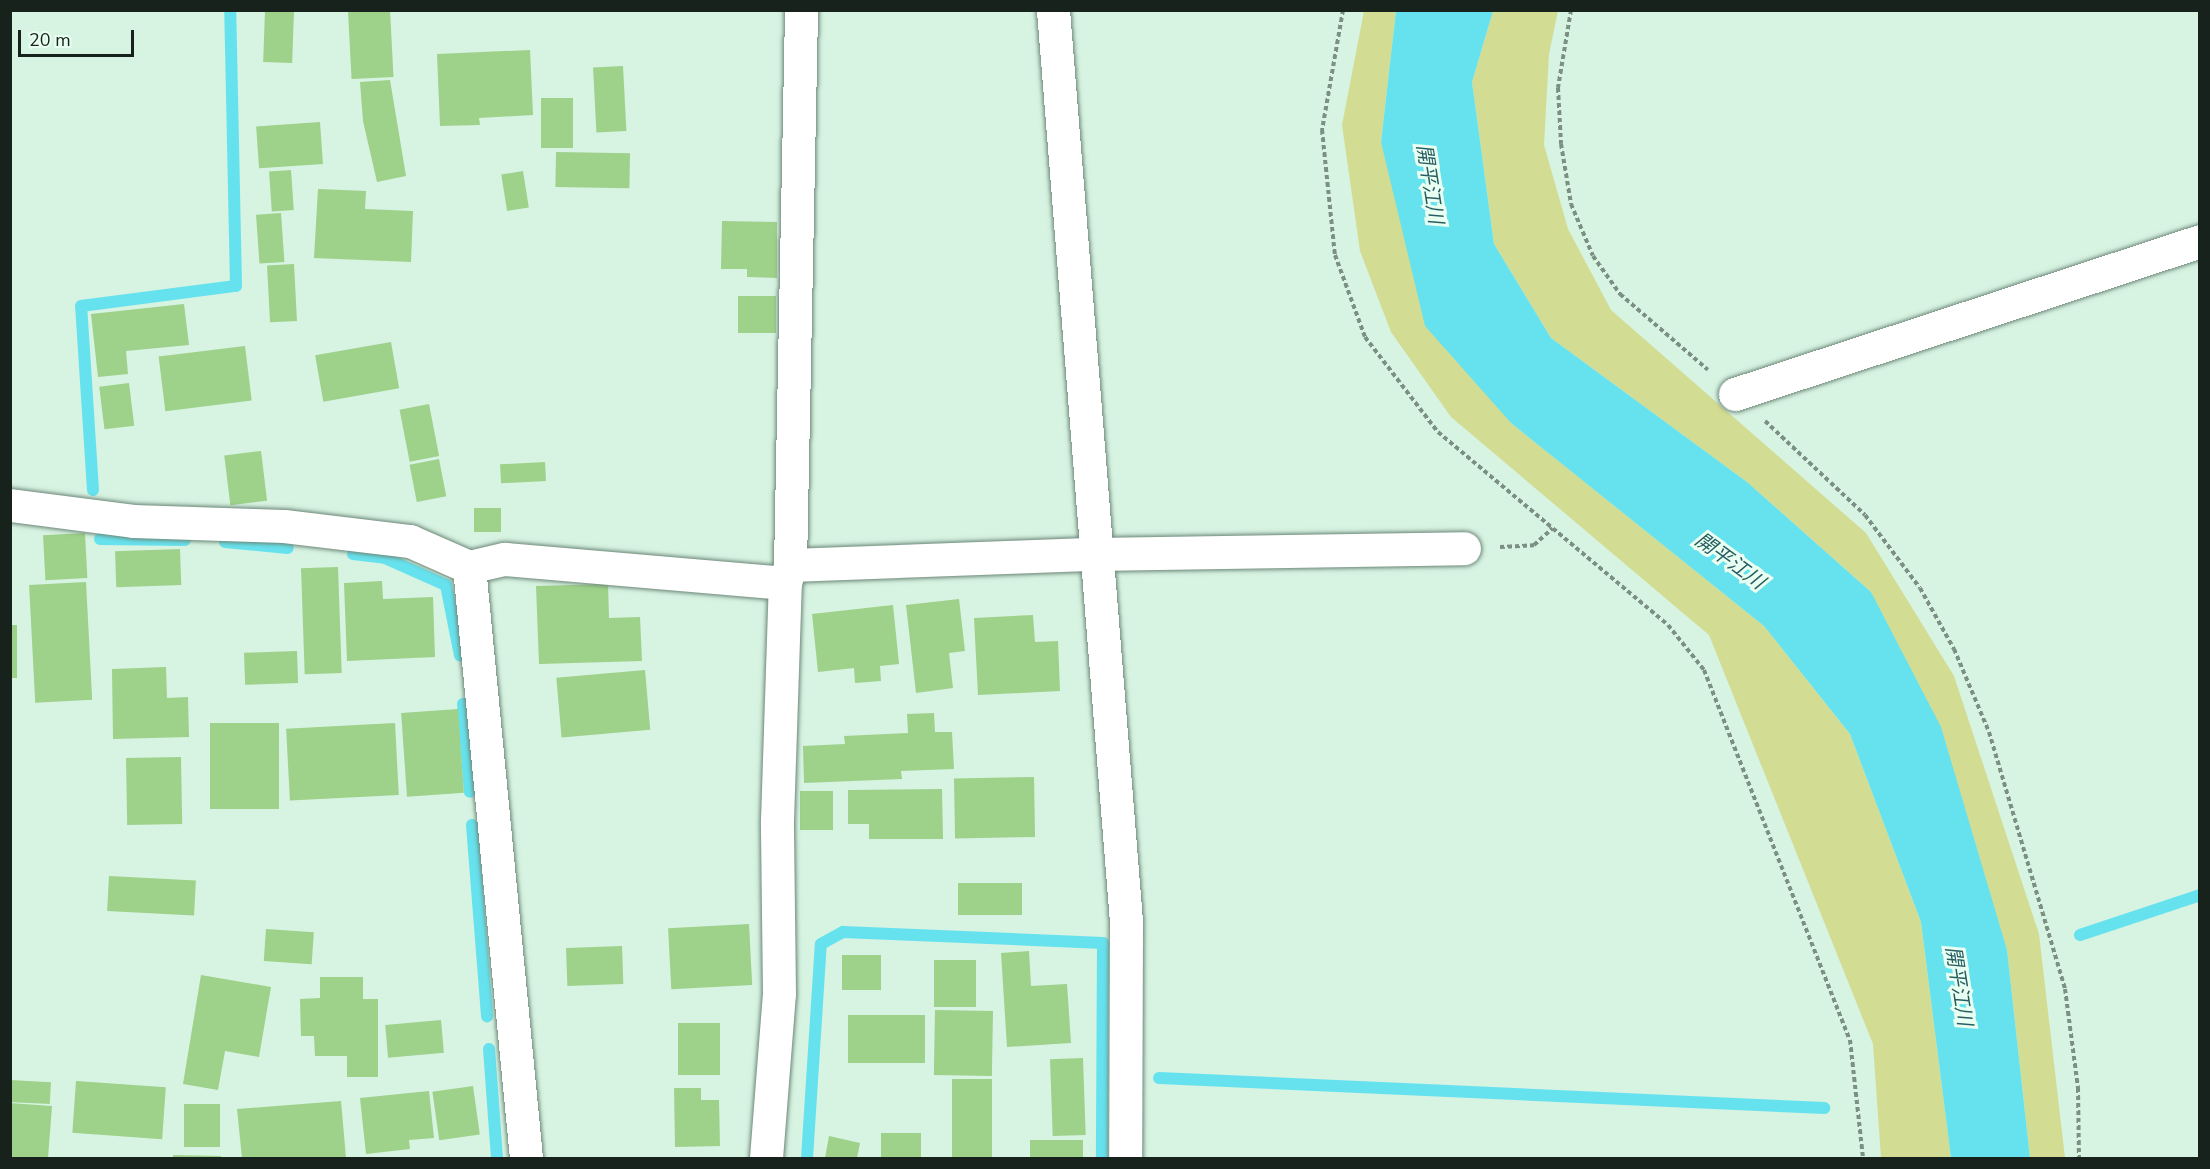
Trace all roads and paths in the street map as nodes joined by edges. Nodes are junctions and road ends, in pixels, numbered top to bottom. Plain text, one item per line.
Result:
1 (801, 10) edge
2 (1053, 10) edge
3 (1343, 10) edge
4 (1571, 10) edge
5 (2199, 241) edge
6 (1735, 394) junction
7 (10, 505) edge
8 (1553, 528) junction
9 (1464, 548) joint
10 (1095, 554) junction
11 (469, 567) junction
12 (788, 574) junction
13 (526, 1158) edge
14 (766, 1158) edge
15 (1125, 1158) edge
16 (1863, 1158) edge
17 (2079, 1158) edge

1 - 12 street
2 - 10 street
3 - 8 path
4 - 6 path
5 - 6 street
6 - 17 path
7 - 11 street
8 - 9 path
8 - 16 path
9 - 10 street
10 - 12 street
10 - 15 street
11 - 12 street
11 - 13 street
12 - 14 street

